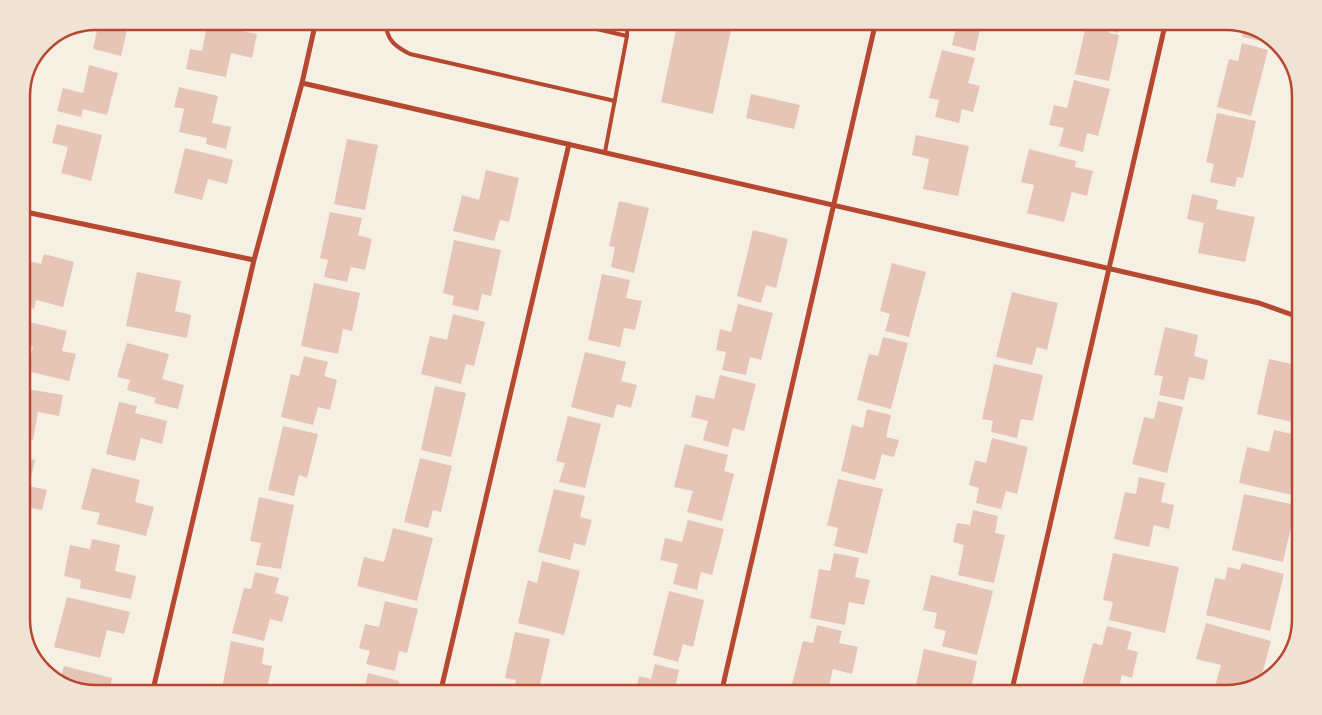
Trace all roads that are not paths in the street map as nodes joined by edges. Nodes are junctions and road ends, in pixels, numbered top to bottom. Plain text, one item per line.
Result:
1 (314, 30) edge
2 (386, 30) edge
3 (601, 30) edge
4 (627, 30) edge
5 (874, 30) edge
6 (1164, 30) edge
7 (627, 36) junction
8 (302, 83) junction
9 (615, 101) junction
10 (569, 144) junction
11 (605, 152) junction
12 (834, 205) junction
13 (30, 213) edge
14 (254, 260) junction
15 (1109, 268) junction
16 (1292, 315) edge
17 (154, 685) edge
18 (442, 685) edge
19 (723, 685) edge
20 (1013, 685) edge

1 - 8 street
2 - 9 lane
3 - 7 lane
4 - 7 lane
5 - 12 street
6 - 15 street
7 - 9 lane
8 - 10 street
8 - 14 street
9 - 11 lane
10 - 11 street
10 - 18 street
11 - 12 street
12 - 15 street
12 - 19 street
13 - 14 street
14 - 17 street
15 - 16 street
15 - 20 street

